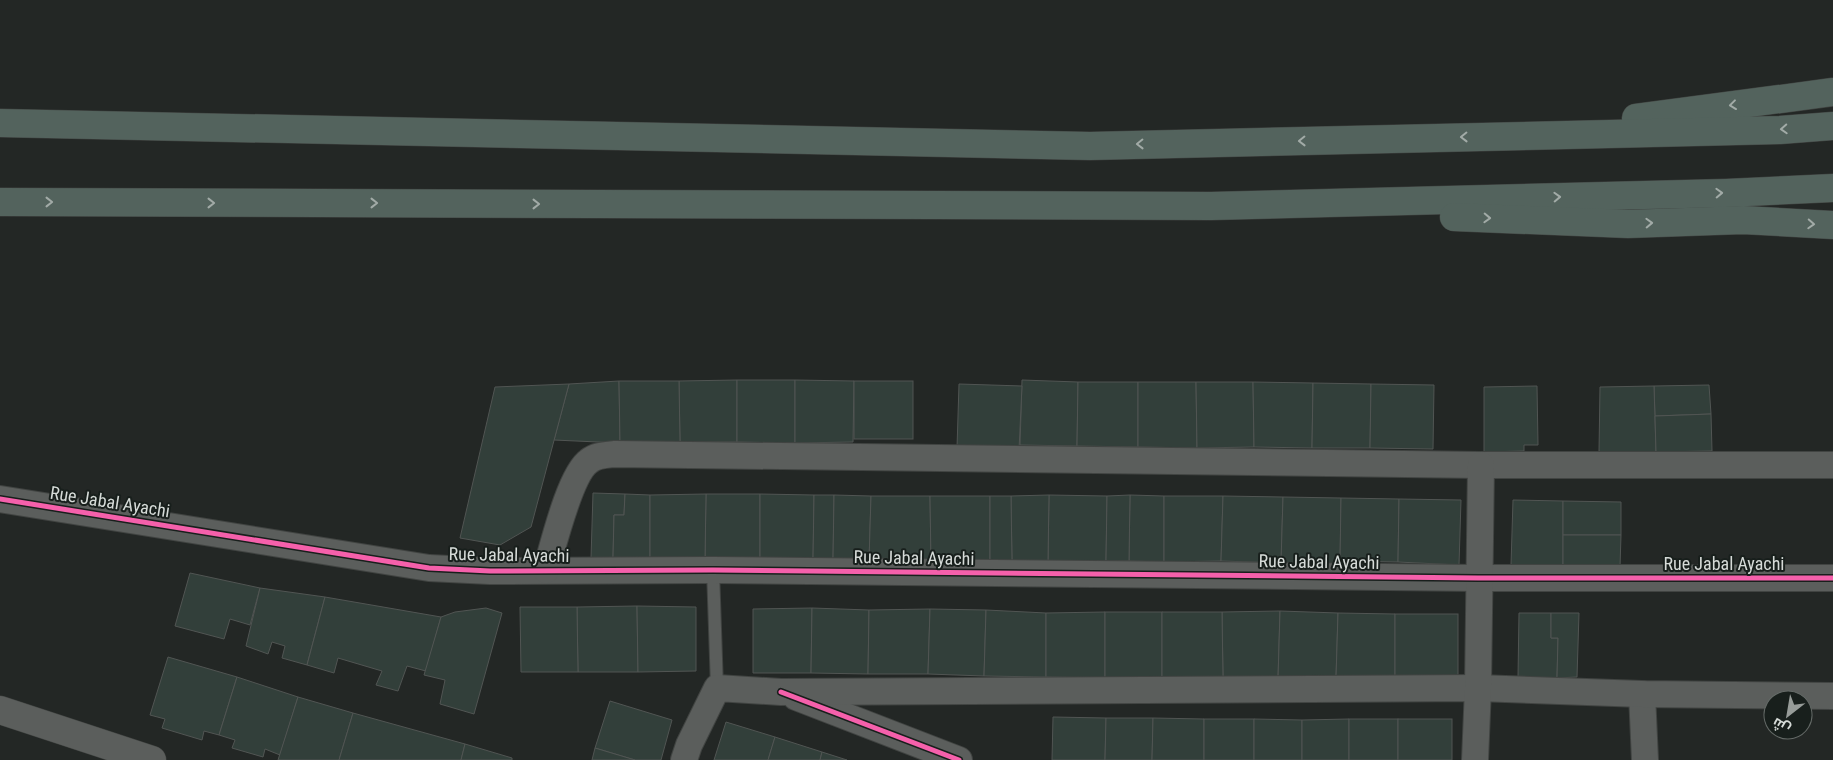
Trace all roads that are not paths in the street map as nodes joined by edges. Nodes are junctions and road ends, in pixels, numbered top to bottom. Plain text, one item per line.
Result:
1 (1833, 92) edge
2 (0, 123) edge
3 (1833, 126) edge
4 (1492, 136) junction
5 (1833, 188) edge
6 (0, 202) edge
7 (1211, 206) junction
8 (1833, 225) edge
9 (1481, 464) junction
10 (1833, 465) edge
11 (0, 499) edge
12 (546, 570) junction
13 (714, 570) junction
14 (1478, 578) junction
15 (1833, 578) edge
16 (717, 688) junction
17 (1478, 688) junction
18 (781, 692) junction
19 (1642, 694) junction
20 (1833, 696) edge
21 (0, 710) edge
22 (152, 760) edge
23 (684, 760) edge
24 (959, 760) edge
25 (1475, 760) edge
26 (1645, 760) edge

1 -> 4 highway
4 -> 2 highway
3 -> 4 highway
7 -> 5 highway
6 -> 7 highway
7 -> 8 highway
9 - 10 street
9 - 12 street
9 - 14 street
11 - 12 street, Rue Jabal Ayachi
12 - 13 street, Rue Jabal Ayachi
13 - 14 street, Rue Jabal Ayachi
13 - 16 lane
14 - 15 street, Rue Jabal Ayachi
14 - 17 street
16 - 18 street
16 - 23 street
17 - 18 street
17 - 19 street
17 - 25 street
18 - 24 street
19 - 20 street
19 - 26 street
21 - 22 street

